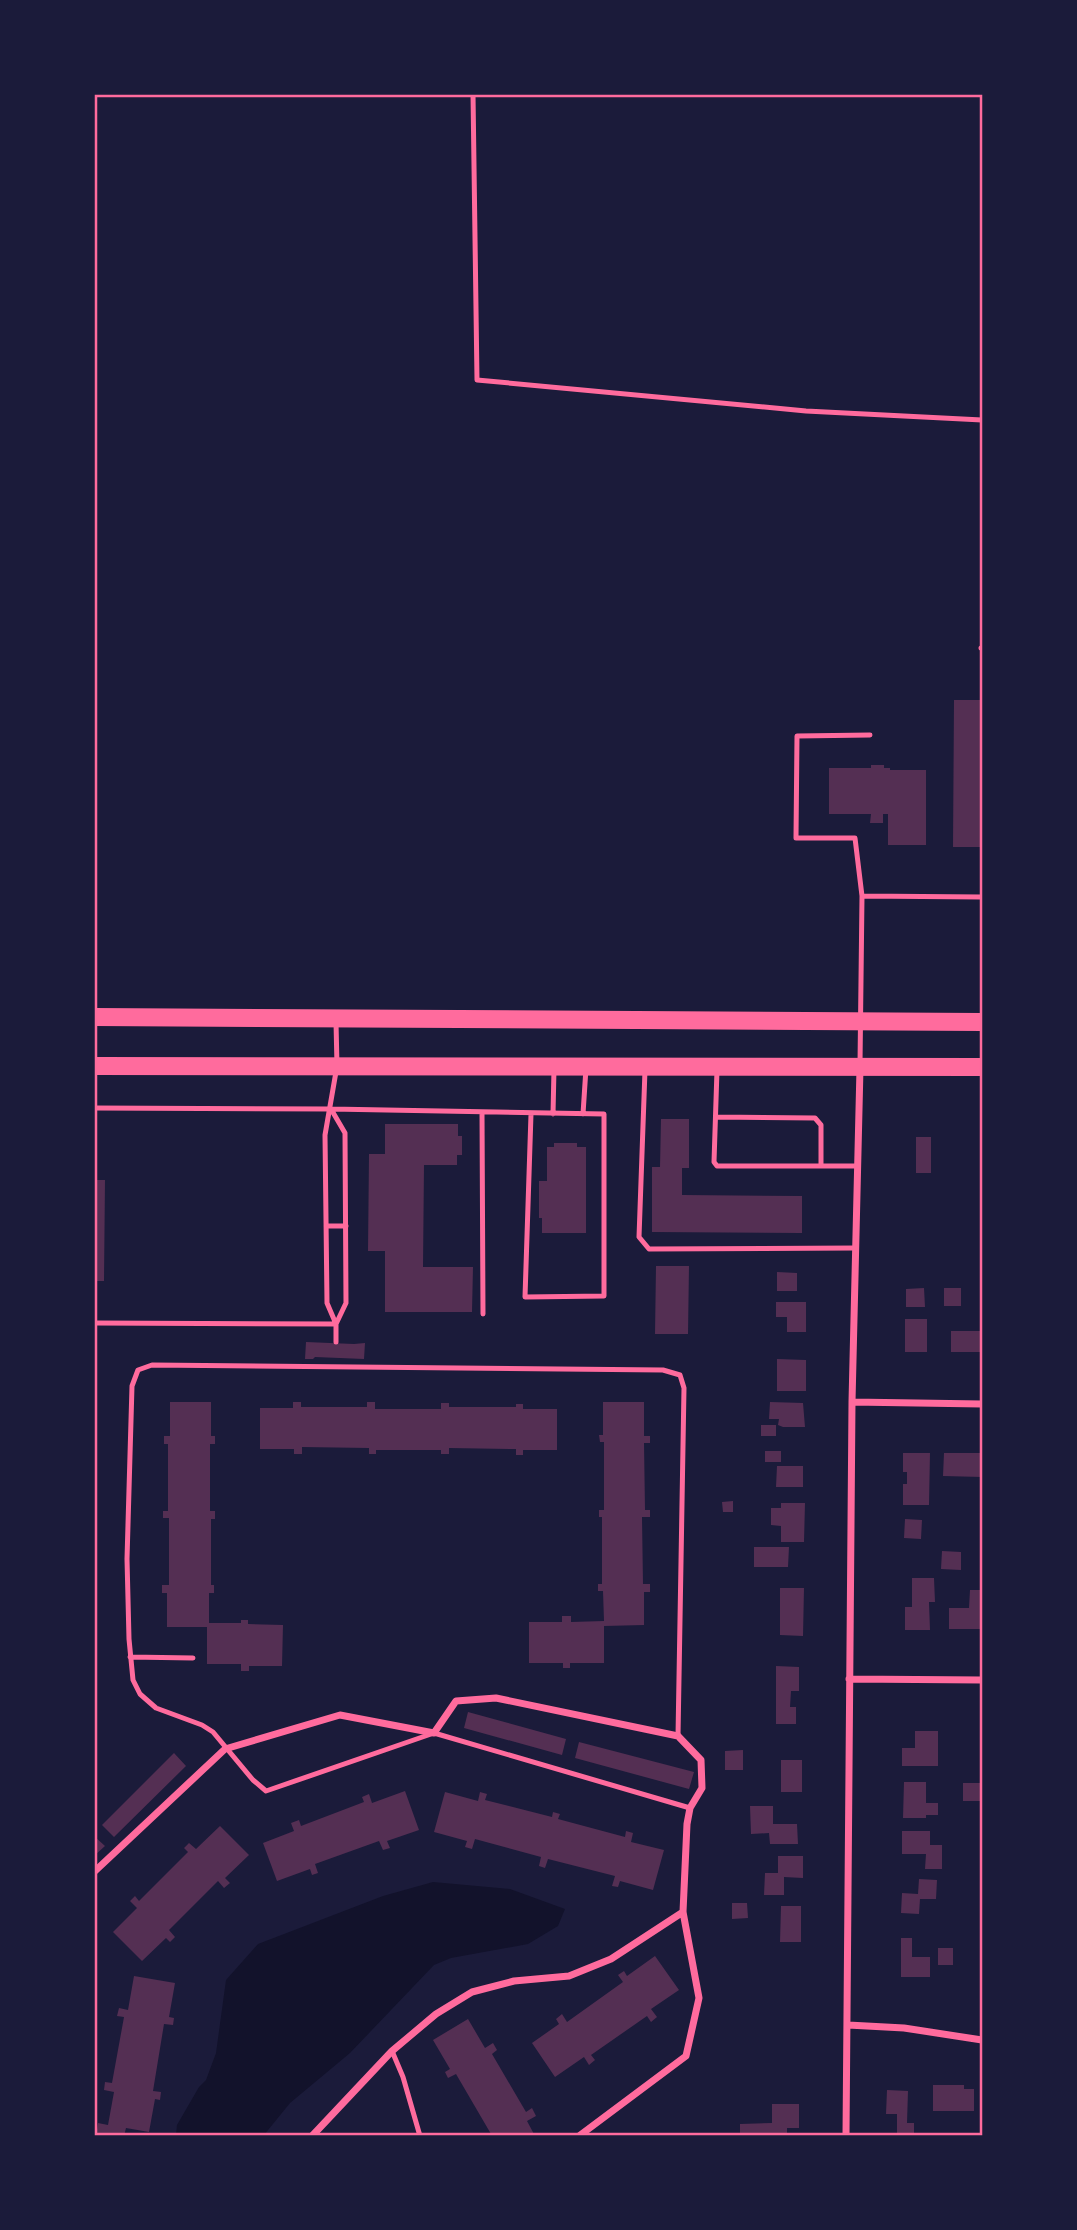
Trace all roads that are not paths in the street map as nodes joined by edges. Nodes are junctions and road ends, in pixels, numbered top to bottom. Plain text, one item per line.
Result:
1 (473, 94) edge
2 (982, 420) edge
3 (870, 735) dead end
4 (862, 896) junction
5 (982, 897) edge
6 (94, 1017) edge
7 (336, 1018) junction
8 (860, 1021) junction
9 (982, 1022) edge
10 (94, 1066) edge
11 (337, 1066) junction
12 (554, 1066) junction
13 (586, 1066) junction
14 (645, 1066) junction
15 (718, 1067) junction
16 (860, 1067) junction
17 (982, 1067) edge
18 (94, 1108) edge
19 (331, 1109) junction
20 (482, 1112) junction
21 (531, 1114) junction
22 (553, 1114) junction
23 (583, 1114) junction
24 (716, 1117) junction
25 (821, 1166) junction
26 (858, 1166) junction
27 (326, 1226) junction
28 (346, 1226) junction
29 (856, 1248) junction
30 (483, 1314) dead end
31 (94, 1323) edge
32 (336, 1324) junction
33 (336, 1342) dead end
34 (336, 1359) dead end
35 (336, 1367) junction
36 (852, 1402) junction
37 (982, 1404) edge
38 (130, 1657) junction
39 (193, 1658) dead end
40 (849, 1679) junction
41 (982, 1680) edge
42 (434, 1733) junction
43 (678, 1737) junction
44 (225, 1749) junction
45 (690, 1808) junction
46 (94, 1872) edge
47 (683, 1912) junction
48 (848, 2025) junction
49 (982, 2040) edge
50 (392, 2050) junction
51 (312, 2136) edge
52 (421, 2136) edge
53 (579, 2136) edge
54 (846, 2136) edge

1 - 2 lane
3 - 4 lane
4 - 5 lane
4 - 8 lane
6 - 7 main road
7 - 8 main road
7 - 11 lane
8 - 9 main road
8 - 16 lane
10 - 11 main road
11 - 12 main road
11 - 19 lane
12 - 13 main road
12 - 22 lane
13 - 14 main road
13 - 23 lane
14 - 15 main road
14 - 29 lane
15 - 16 main road
15 - 24 lane
16 - 17 main road
16 - 26 street
18 - 19 lane
19 - 20 lane
19 - 27 lane
19 - 28 lane
20 - 21 lane
20 - 30 lane
21 - 22 lane
21 - 23 lane
22 - 23 lane
24 - 25 lane
24 - 25 lane
25 - 26 lane
26 - 29 street
27 - 28 lane
27 - 32 lane
28 - 32 lane
29 - 36 street
31 - 32 lane
32 - 33 lane
34 - 35 lane
35 - 38 lane
35 - 43 lane
36 - 37 street
36 - 40 street
38 - 39 lane
38 - 44 lane
40 - 41 street
40 - 48 street
42 - 43 street
42 - 44 street
42 - 44 lane
42 - 45 lane
43 - 45 street
44 - 46 street
45 - 47 street
47 - 50 street
47 - 53 street
48 - 49 street
48 - 54 street
50 - 51 street
50 - 52 lane

